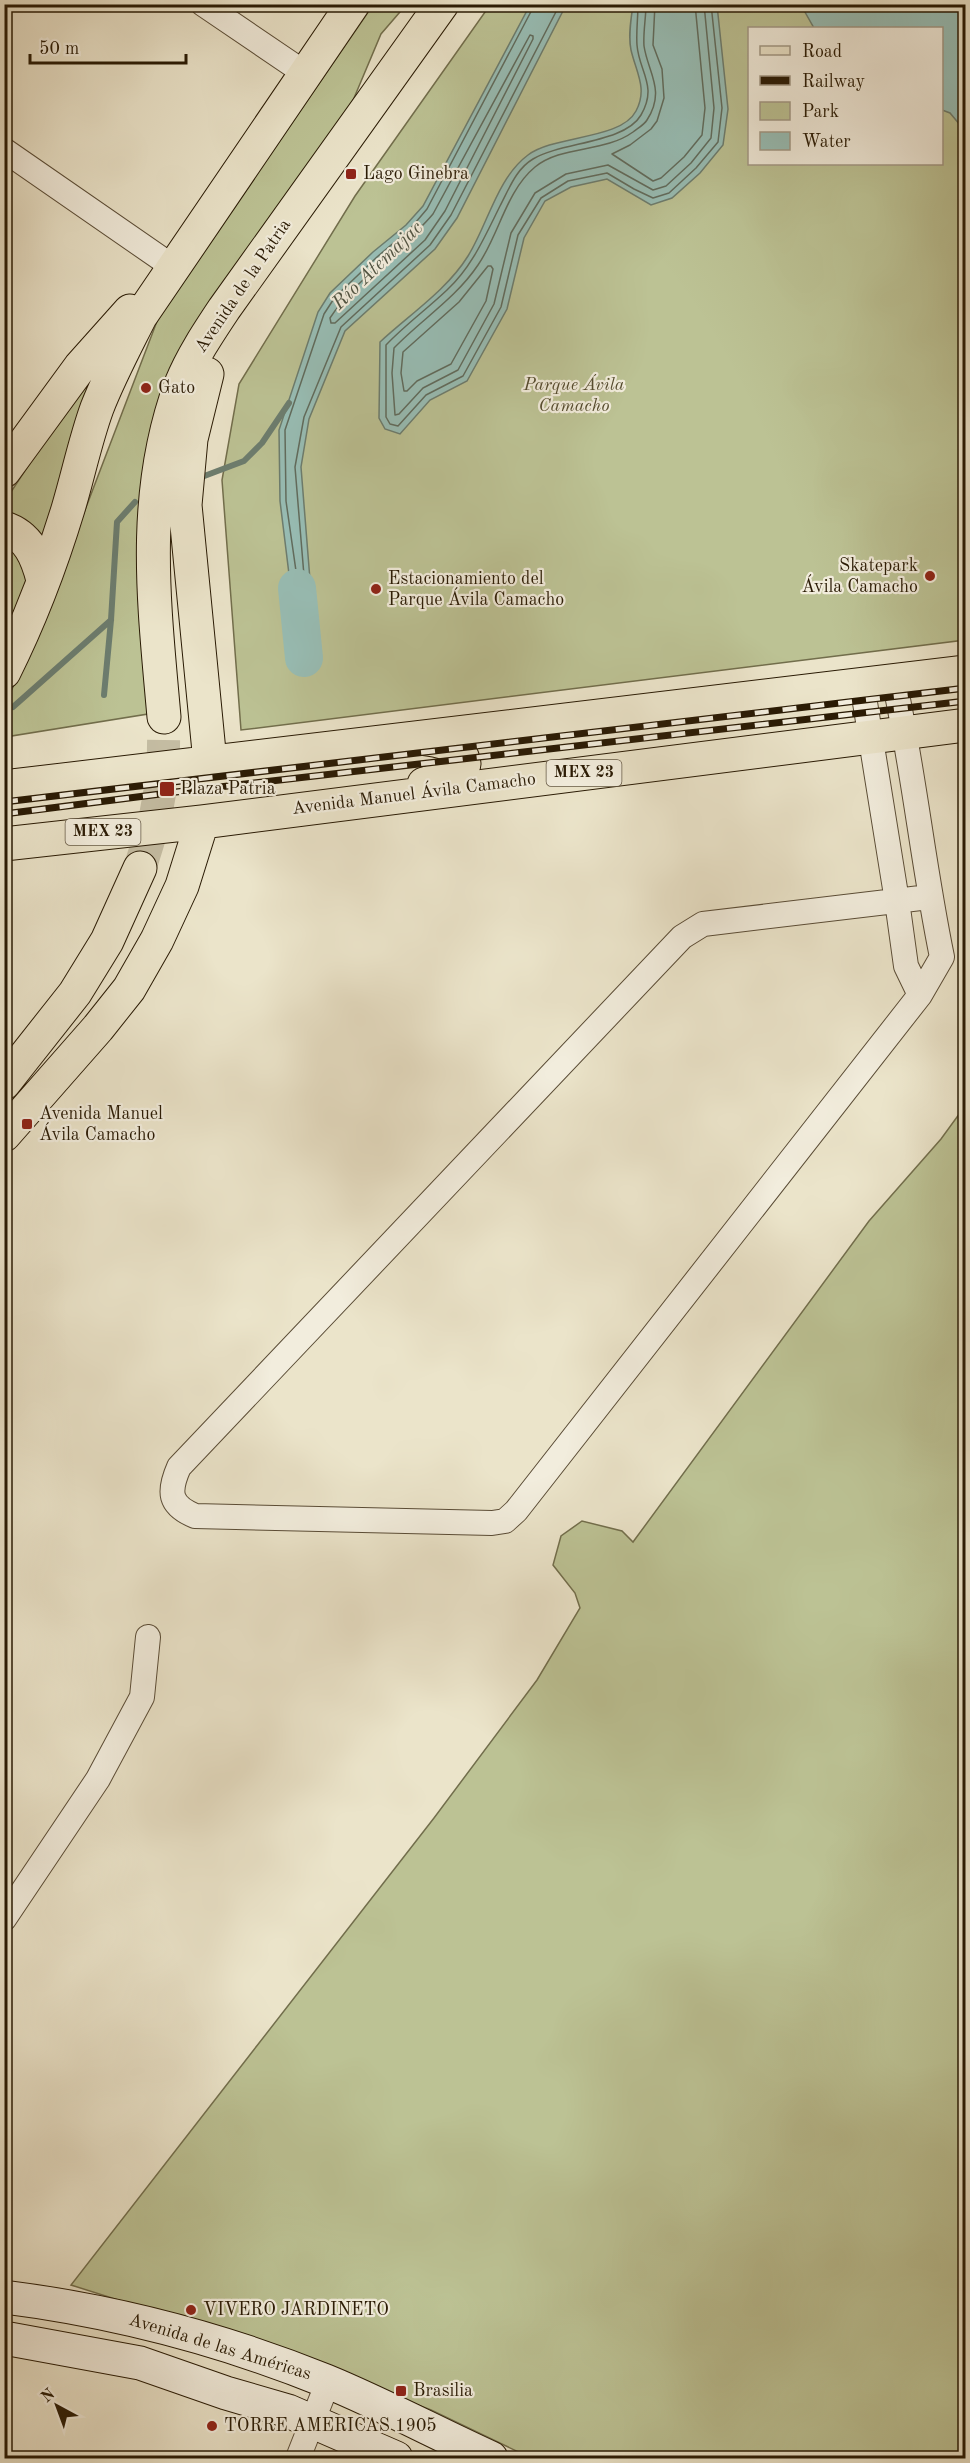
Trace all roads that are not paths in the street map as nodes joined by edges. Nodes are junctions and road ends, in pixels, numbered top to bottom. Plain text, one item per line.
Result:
1 (203, 4) edge
2 (354, 4) edge
3 (416, 4) edge
4 (442, 4) edge
5 (306, 74) junction
6 (343, 144) junction
7 (4, 150) edge
8 (173, 267) junction
9 (247, 277) junction
10 (4, 471) edge
11 (4, 528) edge
12 (44, 580) junction
13 (4, 672) edge
14 (966, 672) edge
15 (894, 680) junction
16 (862, 684) junction
17 (165, 717) tunnel mouth
18 (966, 725) edge
19 (905, 732) junction
20 (870, 736) junction
21 (416, 737) junction
22 (210, 762) junction
23 (4, 787) edge
24 (347, 803) junction
25 (202, 822) junction
26 (4, 844) edge
27 (140, 868) tunnel mouth
28 (929, 897) junction
29 (897, 901) junction
30 (920, 995) junction
31 (4, 1083) edge
32 (4, 1135) edge
33 (148, 1637) dead end
34 (4, 1919) edge
35 (4, 2297) edge
36 (4, 2338) edge
37 (296, 2370) junction
38 (328, 2382) junction
39 (226, 2393) junction
40 (312, 2422) junction
41 (298, 2458) edge
42 (396, 2458) edge
43 (491, 2458) edge

1 - 5 street
2 - 5 main road
3 - 6 main road
4 - 6 main road, Avenida de la Patria
5 - 8 main road
6 - 9 main road, Avenida de la Patria
7 - 8 street
8 - 10 main road
8 - 12 main road
9 - 17 main road, Avenida de la Patria
9 - 22 main road
11 - 12 main road
12 - 13 main road
14 - 15 main road
15 - 16 main road
15 - 19 street
16 - 20 street
16 - 21 main road
18 - 19 main road, Avenida Manuel Ávila Camacho / MEX 23
19 - 20 main road, Avenida Manuel Ávila Camacho / MEX 23
19 - 28 street
20 - 24 main road, Avenida Manuel Ávila Camacho / MEX 23
20 - 29 street
21 - 22 main road
21 - 24 main road
22 - 23 main road
24 - 25 main road, Avenida Manuel Ávila Camacho / MEX 23
25 - 26 main road, Avenida Manuel Ávila Camacho / MEX 23
25 - 32 main road
27 - 31 main road
28 - 29 street
28 - 30 street
29 - 30 street
29 - 30 street
33 - 34 street
35 - 37 main road, Avenida de las Américas
36 - 39 main road
37 - 38 main road, Avenida de las Américas
37 - 39 main road
38 - 40 street
38 - 43 main road, Avenida de las Américas
39 - 40 main road
40 - 41 street
40 - 42 main road

